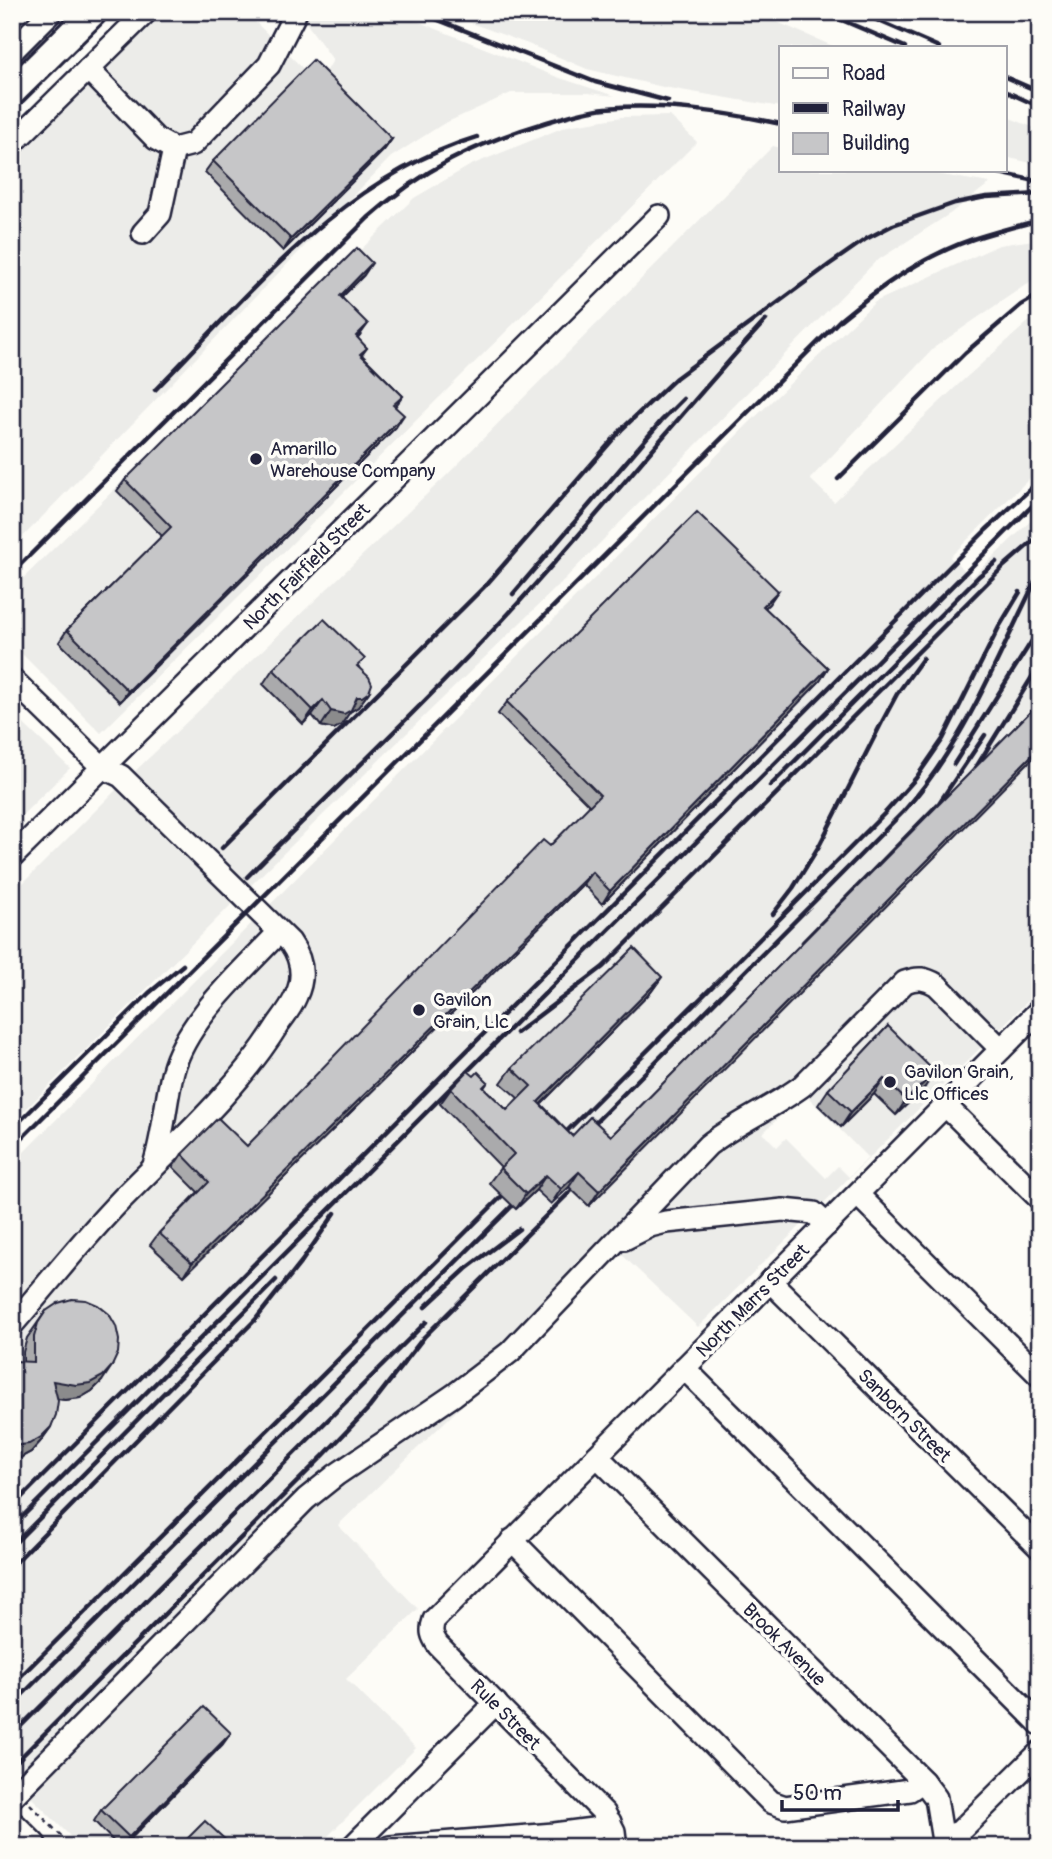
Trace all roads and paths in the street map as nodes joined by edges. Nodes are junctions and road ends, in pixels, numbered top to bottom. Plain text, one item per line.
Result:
1 (93, 12) edge
2 (146, 12) edge
3 (297, 13) edge
4 (47, 14) edge
5 (12, 51) edge
6 (88, 69) junction
7 (12, 92) edge
8 (12, 144) edge
9 (174, 149) junction
10 (659, 216) dead end
11 (143, 233) dead end
12 (12, 679) edge
13 (102, 766) junction
14 (12, 857) edge
15 (279, 932) junction
16 (1037, 1017) edge
17 (1001, 1049) junction
18 (946, 1106) junction
19 (153, 1167) junction
20 (858, 1195) junction
21 (1040, 1199) edge
22 (828, 1225) junction
23 (610, 1247) junction
24 (770, 1281) junction
25 (12, 1325) edge
26 (684, 1368) junction
27 (1040, 1376) edge
28 (597, 1456) junction
29 (512, 1540) junction
30 (1040, 1548) edge
31 (470, 1583) joint
32 (496, 1703) junction
33 (1040, 1724) edge
34 (1040, 1752) edge
35 (923, 1781) junction
36 (15, 1794) edge
37 (610, 1822) junction
38 (12, 1829) edge
39 (943, 1842) edge
40 (359, 1845) edge
41 (30, 1847) edge
42 (72, 1847) edge
43 (390, 1847) edge
44 (616, 1847) edge

1 - 7 main road
2 - 6 street
3 - 9 street
4 - 5 street
6 - 8 street
6 - 9 street
9 - 11 street
10 - 13 street, North Fairfield Street
12 - 13 street
13 - 14 street, North Fairfield Street
13 - 15 street
15 - 19 street
15 - 19 street
16 - 17 street, North Marrs Street
17 - 18 street, North Marrs Street
17 - 23 street
18 - 20 street, North Marrs Street
18 - 21 street
19 - 25 street
20 - 22 street, North Marrs Street
20 - 27 street
22 - 23 street
22 - 24 street, North Marrs Street
23 - 36 street
24 - 26 street, North Marrs Street
24 - 30 street, Sanborn Street
26 - 28 street, North Marrs Street
26 - 33 street
28 - 29 street, North Marrs Street
28 - 35 street, Brook Avenue
29 - 31 street, North Marrs Street
29 - 35 street
31 - 32 street, Rule Street
32 - 37 street, Rule Street
32 - 40 street
34 - 39 street
35 - 39 street, Brook Avenue
36 - 42 path
37 - 43 street
37 - 44 street, Rule Street
38 - 41 highway

